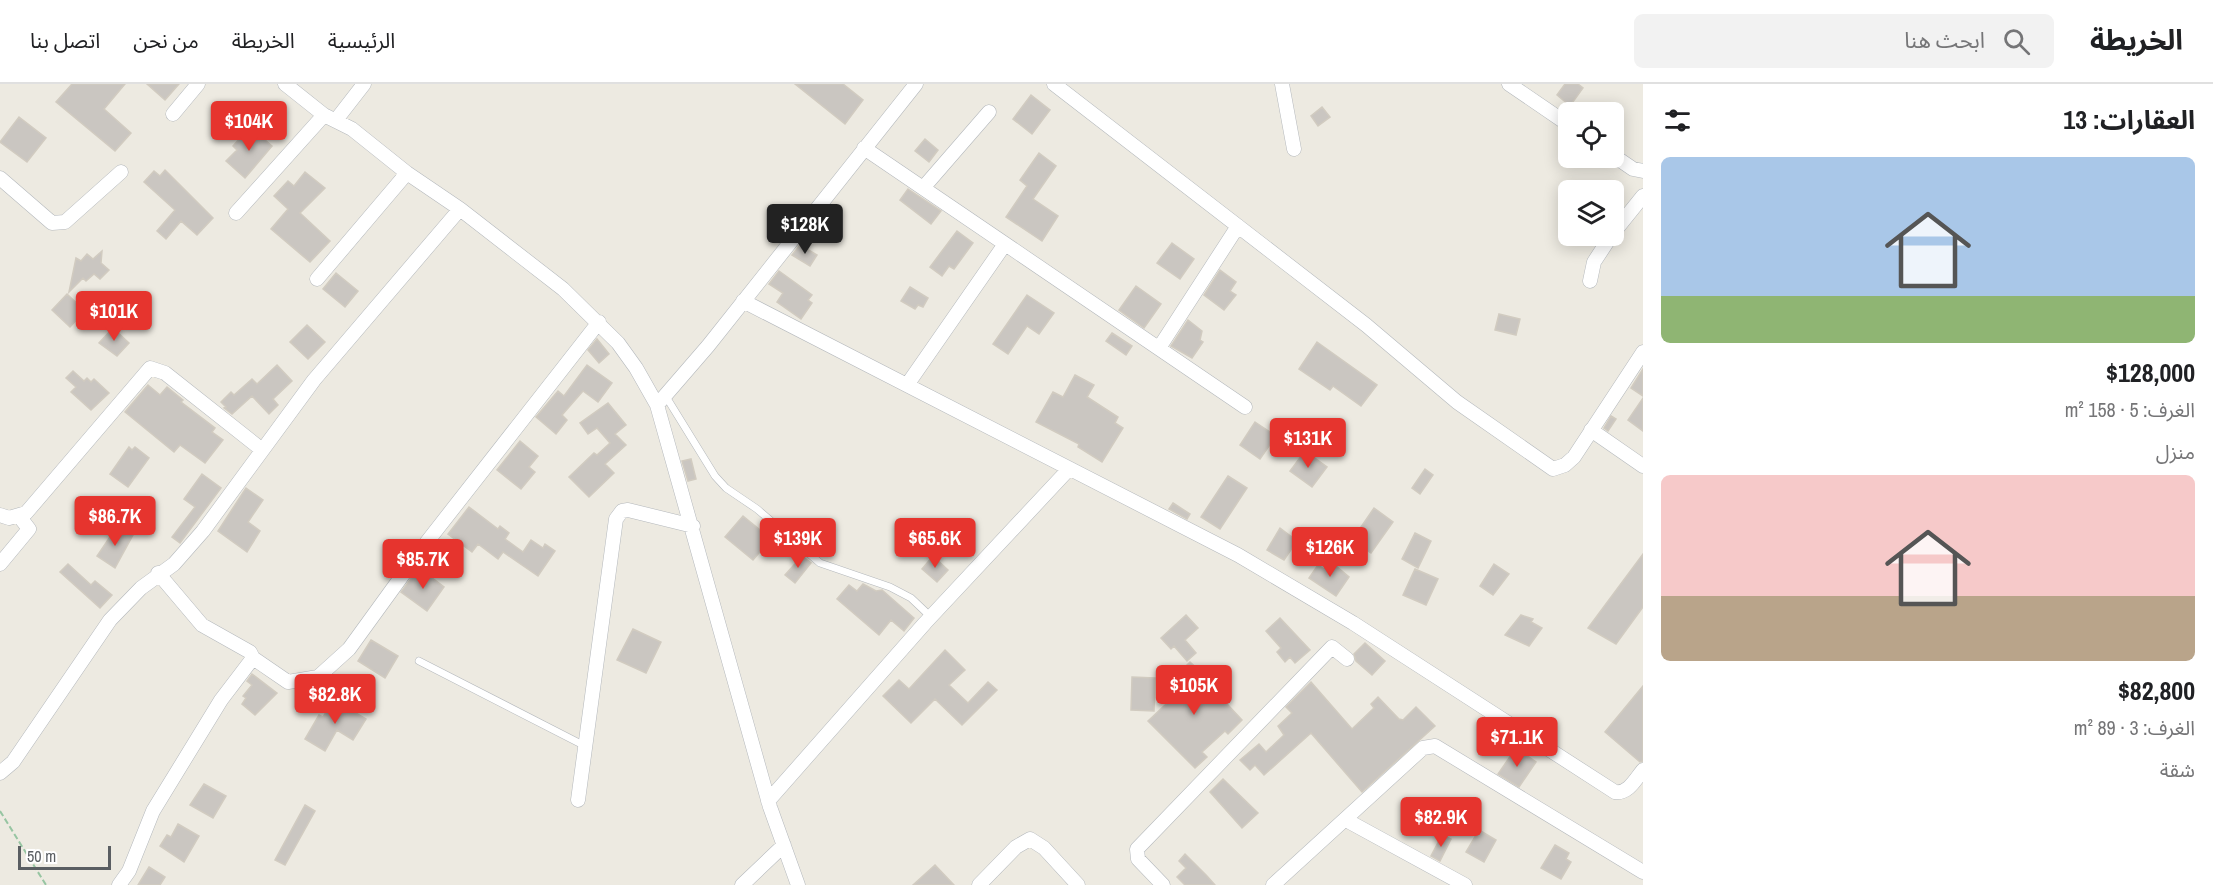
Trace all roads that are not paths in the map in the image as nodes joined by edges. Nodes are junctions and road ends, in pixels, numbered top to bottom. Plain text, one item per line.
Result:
1 (198, 84) edge
2 (285, 84) edge
3 (364, 84) edge
4 (916, 84) edge
5 (1054, 84) edge
6 (1282, 84) edge
7 (1509, 84) edge
8 (989, 112) dead end
9 (173, 114) dead end
10 (1558, 117) edge
11 (330, 118) junction
12 (864, 148) junction
13 (1294, 149) dead end
14 (1624, 163) edge
15 (1643, 171) edge
16 (121, 172) dead end
17 (407, 173) junction
18 (0, 178) edge
19 (923, 188) junction
20 (1643, 196) edge
21 (460, 209) junction
22 (236, 213) dead end
23 (1624, 220) edge
24 (1238, 226) junction
25 (1005, 244) junction
26 (1605, 246) edge
27 (317, 279) dead end
28 (1590, 281) dead end
29 (743, 301) junction
30 (599, 322) junction
31 (1159, 348) junction
32 (1643, 352) edge
33 (907, 385) junction
34 (661, 400) junction
35 (1245, 407) dead end
36 (1591, 430) junction
37 (261, 449) junction
38 (1643, 466) edge
39 (1069, 469) junction
40 (0, 515) edge
41 (20, 516) junction
42 (693, 526) junction
43 (0, 564) edge
44 (158, 573) junction
45 (931, 616) junction
46 (253, 658) junction
47 (1347, 660) dead end
48 (419, 661) dead end
49 (585, 746) junction
50 (1643, 770) edge
51 (0, 773) edge
52 (578, 800) dead end
53 (768, 801) junction
54 (1346, 820) junction
55 (784, 845) junction
56 (1643, 872) edge
57 (119, 885) edge
58 (742, 885) edge
59 (798, 885) edge
60 (979, 885) edge
61 (1078, 885) edge
62 (1163, 885) edge
63 (1273, 885) edge
64 (1465, 885) edge

1 - 9 street
2 - 11 street
3 - 11 street
4 - 12 street
5 - 24 street
6 - 13 street
7 - 10 street
8 - 19 street
11 - 17 street
11 - 22 street
12 - 19 street
12 - 29 street
14 - 15 street
16 - 18 street
17 - 21 street
17 - 27 street
19 - 25 street
20 - 23 street
21 - 30 street
21 - 37 street
24 - 31 street
24 - 36 street
25 - 31 street
25 - 33 street
26 - 28 street
29 - 33 street
29 - 34 street
30 - 34 street
30 - 46 street
31 - 35 street
32 - 36 street
33 - 39 street
34 - 42 street
34 - 45 lane
36 - 38 street
37 - 41 street
37 - 44 street
39 - 45 street
39 - 50 street
40 - 41 street
41 - 43 street
42 - 49 street
42 - 53 street
44 - 46 street
44 - 51 street
45 - 53 street
46 - 57 street
47 - 62 street
48 - 49 lane
49 - 52 street
53 - 55 street
54 - 56 street
54 - 63 street
54 - 64 street
55 - 58 street
55 - 59 street
60 - 61 street

